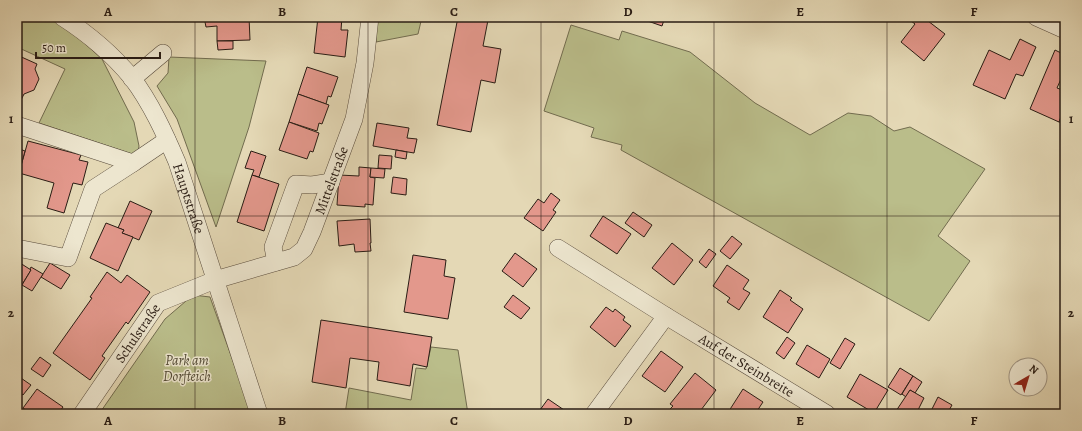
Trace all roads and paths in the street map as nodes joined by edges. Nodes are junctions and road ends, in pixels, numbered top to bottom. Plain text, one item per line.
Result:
1 (62, 17) edge
2 (370, 17) edge
3 (1036, 17) edge
4 (1065, 30) edge
5 (163, 53) dead end
6 (132, 78) junction
7 (17, 125) edge
8 (167, 140) junction
9 (133, 163) junction
10 (331, 182) junction
11 (17, 248) edge
12 (558, 248) dead end
13 (276, 262) junction
14 (215, 280) junction
15 (666, 316) junction
16 (82, 414) edge
17 (259, 414) edge
18 (594, 414) edge
19 (827, 414) edge

1 - 6 street, Hauptstraße
2 - 10 street, Mittelstraße
3 - 4 street
5 - 6 street
6 - 8 street, Hauptstraße
7 - 9 street
8 - 9 street
8 - 14 street, Hauptstraße
9 - 11 street
10 - 13 street, Mittelstraße
10 - 13 street
12 - 15 street, Auf der Steinbreite
13 - 14 street, Mittelstraße
14 - 16 street, Schulstraße
14 - 17 street, Hauptstraße
15 - 18 street
15 - 19 street, Auf der Steinbreite

